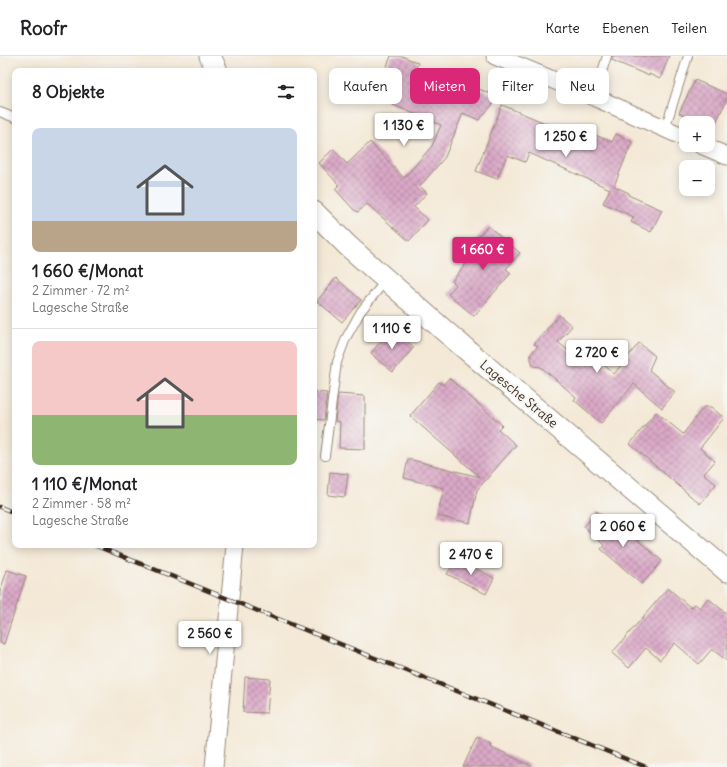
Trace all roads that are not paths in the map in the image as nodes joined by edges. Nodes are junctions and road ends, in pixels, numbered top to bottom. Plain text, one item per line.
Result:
1 (210, 56) edge
2 (494, 56) edge
3 (607, 56) edge
4 (688, 56) edge
5 (216, 68) edge
6 (603, 68) edge
7 (556, 81) edge
8 (609, 104) edge
9 (0, 112) edge
10 (12, 117) edge
11 (665, 129) junction
12 (679, 135) edge
13 (715, 151) edge
14 (727, 156) edge
15 (317, 215) edge
16 (386, 280) junction
17 (325, 456) dead end
18 (235, 548) edge
19 (727, 571) edge
20 (214, 767) edge

1 - 5 street
2 - 7 street
3 - 6 lane
4 - 11 lane
8 - 11 street
9 - 10 lane
11 - 12 street
13 - 14 street
15 - 16 street, Lagesche Straße
16 - 17 lane
16 - 19 street, Lagesche Straße
18 - 20 street

